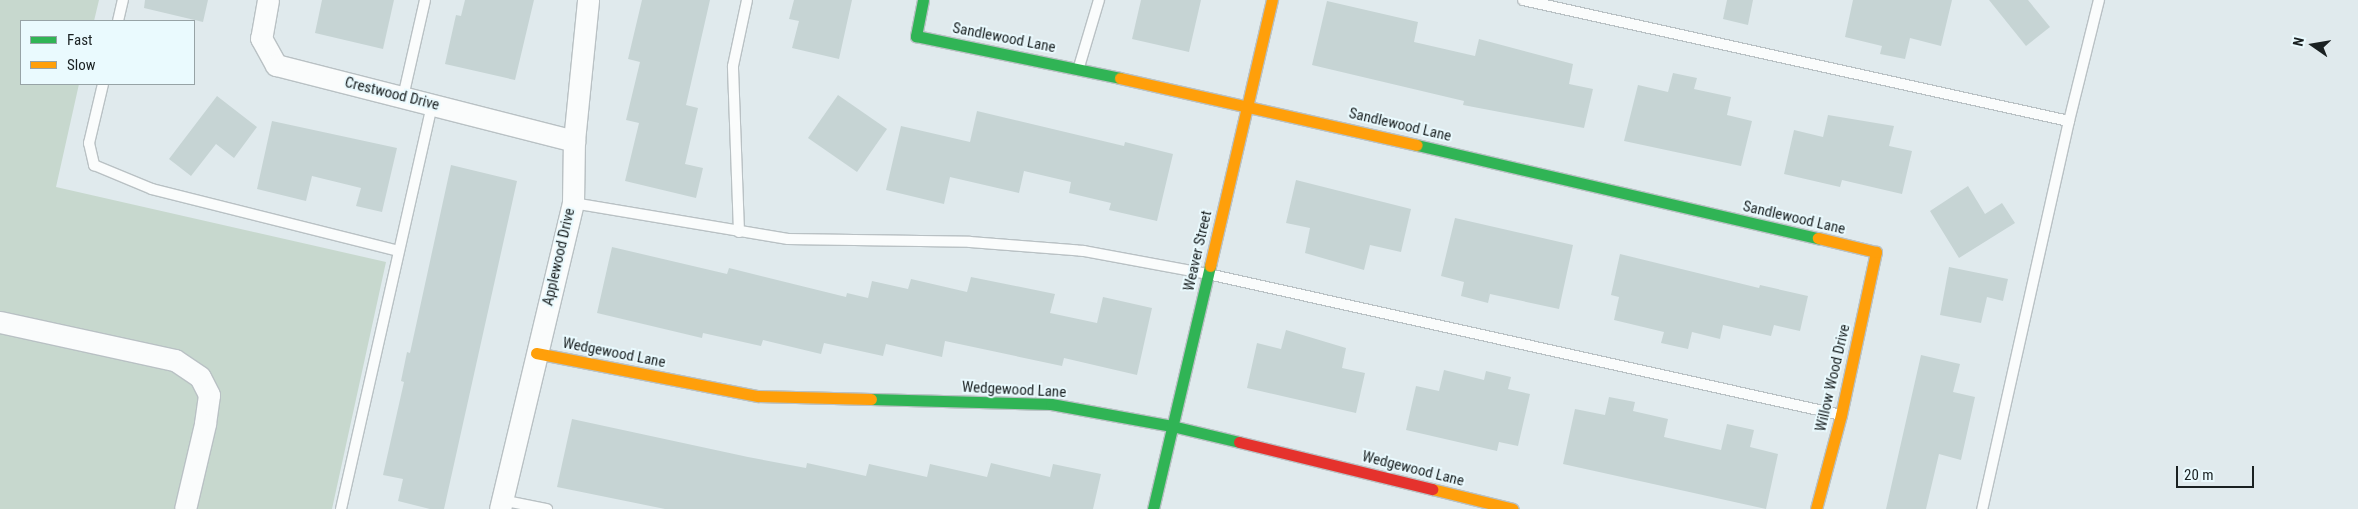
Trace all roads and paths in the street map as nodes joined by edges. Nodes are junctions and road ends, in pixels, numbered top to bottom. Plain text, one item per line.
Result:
1 (123, 0) edge
2 (268, 0) edge
3 (425, 0) edge
4 (588, 0) edge
5 (747, 0) edge
6 (923, 0) edge
7 (1099, 0) edge
8 (1272, 0) edge
9 (1523, 0) edge
10 (2099, 0) edge
11 (118, 20) edge
12 (1079, 67) junction
13 (103, 85) edge
14 (403, 97) junction
15 (432, 104) junction
16 (1248, 105) junction
17 (2069, 121) junction
18 (574, 140) junction
19 (573, 203) junction
20 (739, 232) junction
21 (398, 251) junction
22 (1876, 252) joint
23 (1208, 274) junction
24 (0, 322) edge
25 (536, 353) junction
26 (1841, 415) junction
27 (1172, 426) junction
28 (500, 505) edge
29 (185, 509) edge
30 (341, 509) edge
31 (547, 509) edge
32 (1153, 509) edge
33 (1513, 509) edge
34 (1816, 509) edge
35 (1982, 509) edge

1 - 11 lane
2 - 14 street, Crestwood Drive
3 - 14 lane
4 - 18 street, Applewood Drive
5 - 20 lane
6 - 12 street, Sandlewood Lane
7 - 12 lane
8 - 16 street, Weaver Street
9 - 17 lane
10 - 17 lane
12 - 16 street, Sandlewood Lane
13 - 21 lane
14 - 15 street, Crestwood Drive
15 - 18 street, Crestwood Drive
15 - 21 lane
16 - 22 street, Sandlewood Lane
16 - 23 street, Weaver Street
17 - 35 lane
18 - 19 street, Applewood Drive
19 - 20 lane
19 - 25 street, Applewood Drive
20 - 23 lane
21 - 30 lane
22 - 26 street, Willow Wood Drive
23 - 26 lane
23 - 27 street, Weaver Street
24 - 29 street
25 - 27 street, Wedgewood Lane
25 - 28 street, Applewood Drive
26 - 34 street, Willow Wood Drive
27 - 32 street, Weaver Street
27 - 33 street, Wedgewood Lane
28 - 31 lane

